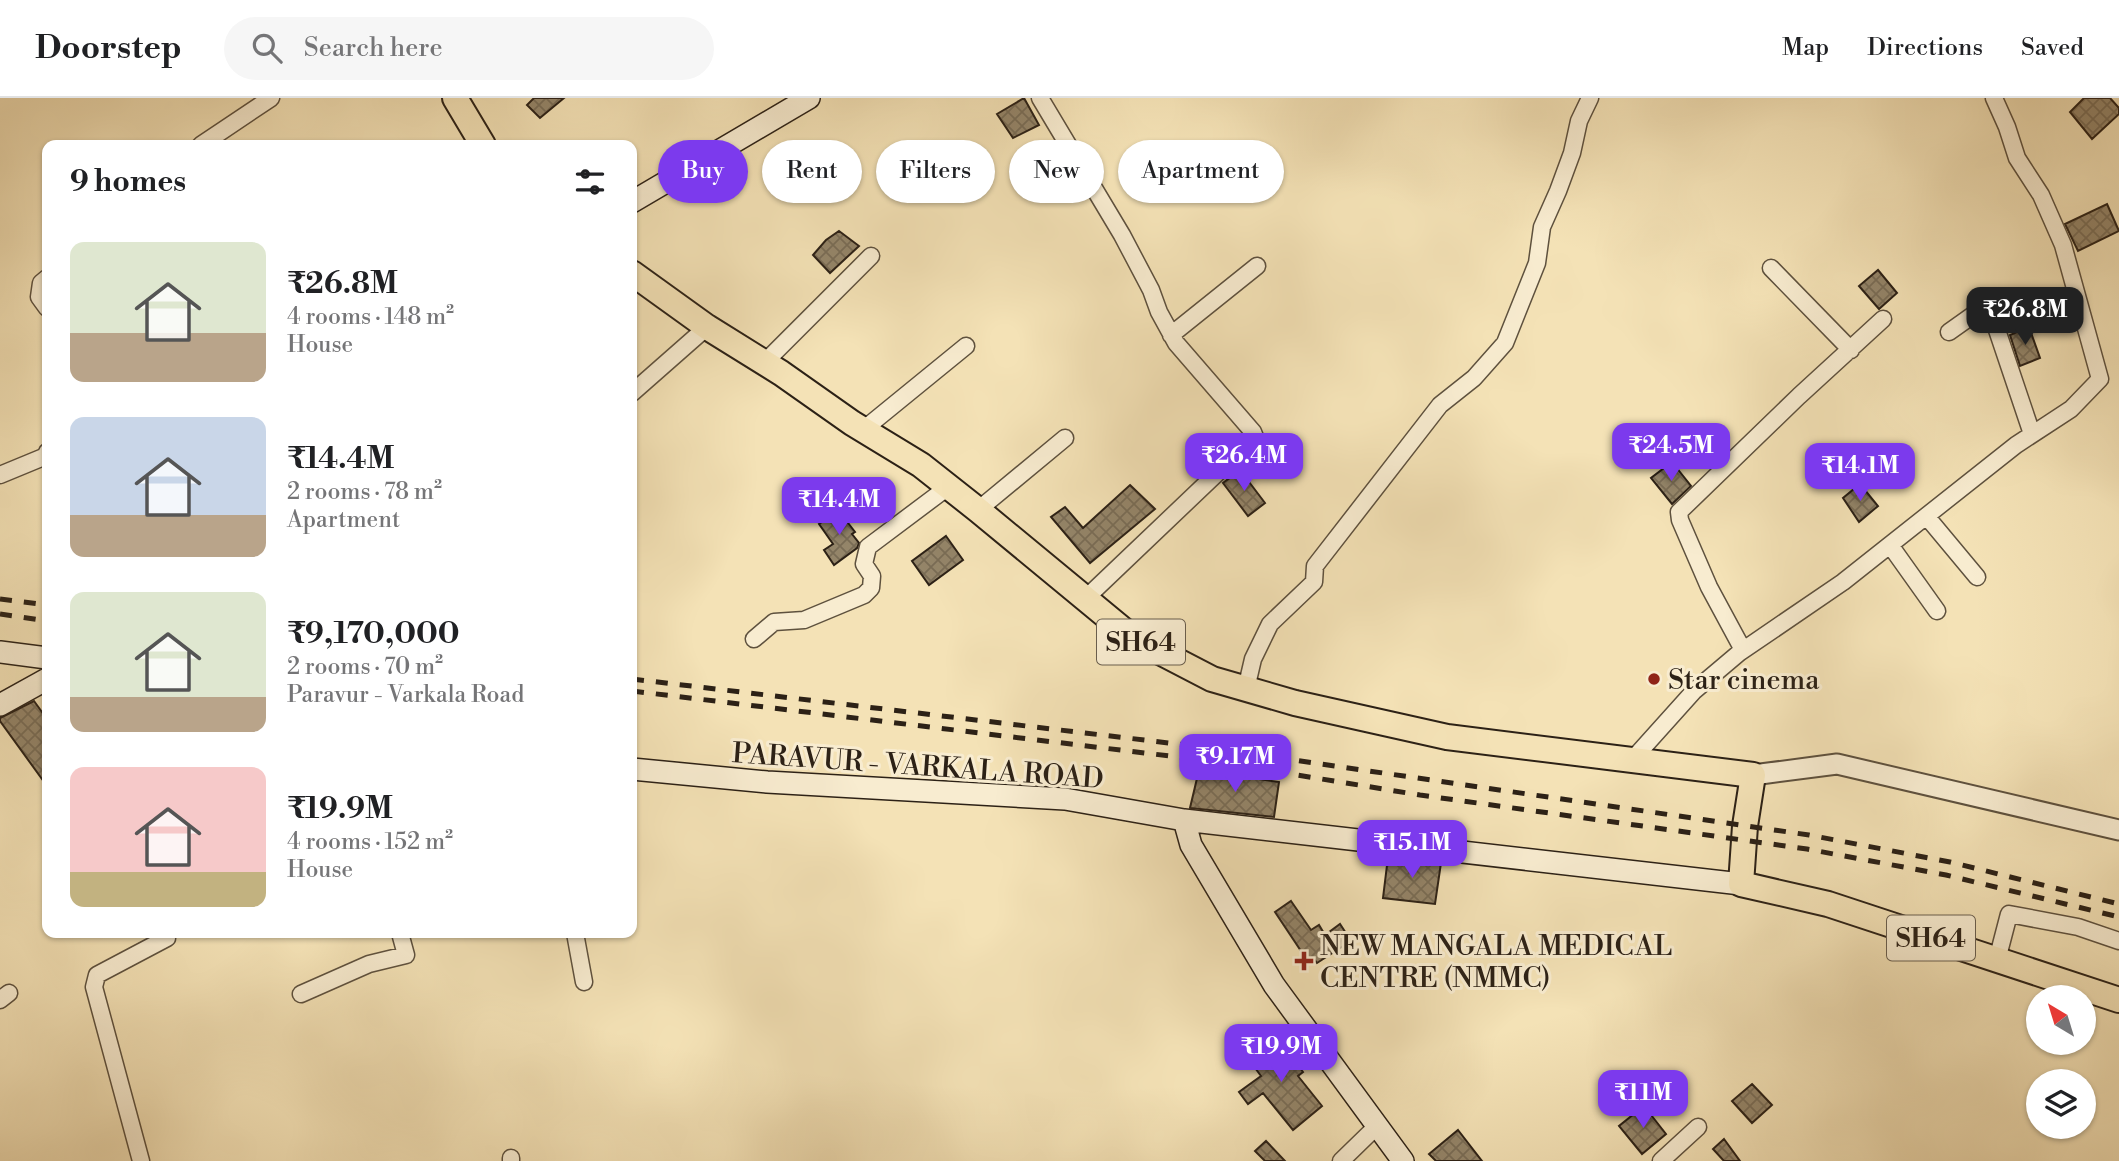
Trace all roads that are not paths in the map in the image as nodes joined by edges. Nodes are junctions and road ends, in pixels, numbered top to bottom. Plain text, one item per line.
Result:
1 (271, 98) edge
2 (455, 98) edge
3 (809, 98) edge
4 (1040, 98) edge
5 (1590, 98) edge
6 (1994, 98) edge
7 (208, 140) edge
8 (481, 140) edge
9 (637, 199) edge
10 (871, 256) dead end
11 (1257, 265) dead end
12 (1771, 268) dead end
13 (637, 277) edge
14 (42, 282) edge
15 (42, 301) edge
16 (1883, 319) dead end
17 (707, 327) junction
18 (1950, 332) dead end
19 (1171, 335) junction
20 (966, 346) dead end
21 (1851, 350) junction
22 (764, 363) junction
23 (637, 389) edge
24 (863, 430) junction
25 (2032, 434) junction
26 (1065, 438) dead end
27 (42, 458) edge
28 (0, 475) edge
29 (948, 487) junction
30 (978, 510) junction
31 (1927, 516) junction
32 (1890, 545) junction
33 (1977, 576) dead end
34 (1086, 599) junction
35 (1937, 611) dead end
36 (754, 639) dead end
37 (1743, 650) junction
38 (0, 652) edge
39 (42, 657) edge
40 (42, 682) edge
41 (1246, 689) junction
42 (0, 705) edge
43 (1632, 760) junction
44 (637, 769) edge
45 (1753, 775) junction
46 (1184, 820) junction
47 (2119, 830) edge
48 (1741, 884) junction
49 (167, 938) edge
50 (401, 938) edge
51 (576, 938) edge
52 (2119, 941) edge
53 (1997, 960) junction
54 (584, 982) dead end
55 (301, 994) dead end
56 (2119, 1000) edge
57 (1378, 1125) junction
58 (1698, 1127) dead end
59 (141, 1161) edge
60 (1341, 1161) edge
61 (1404, 1161) edge
62 (1661, 1161) edge

1 - 7 street
2 - 8 main road
3 - 9 main road
4 - 19 street
5 - 41 street
6 - 25 street
10 - 22 street
11 - 19 street
12 - 21 street
13 - 17 main road, SH64
14 - 15 street
16 - 21 street
17 - 22 main road, SH64
17 - 23 street
18 - 25 street
19 - 34 street
20 - 24 street
21 - 37 street
22 - 24 main road, SH64
24 - 29 main road, SH64
25 - 31 street
26 - 30 street
27 - 28 street
29 - 30 main road, SH64
29 - 36 street
30 - 34 main road, SH64
31 - 32 street
31 - 33 street
32 - 35 street
32 - 37 street
34 - 41 main road, SH64
37 - 43 street
38 - 39 main road
40 - 42 main road
41 - 43 main road, SH64
43 - 45 main road, SH64
44 - 46 main road, PARAVUR - VARKALA ROAD
45 - 47 street
45 - 48 main road
46 - 48 main road, PARAVUR - VARKALA ROAD
46 - 57 main road
48 - 53 main road, SH64
49 - 59 street
50 - 55 street
51 - 54 street
52 - 53 street
53 - 56 main road, SH64
57 - 60 street
57 - 61 main road
58 - 62 street

